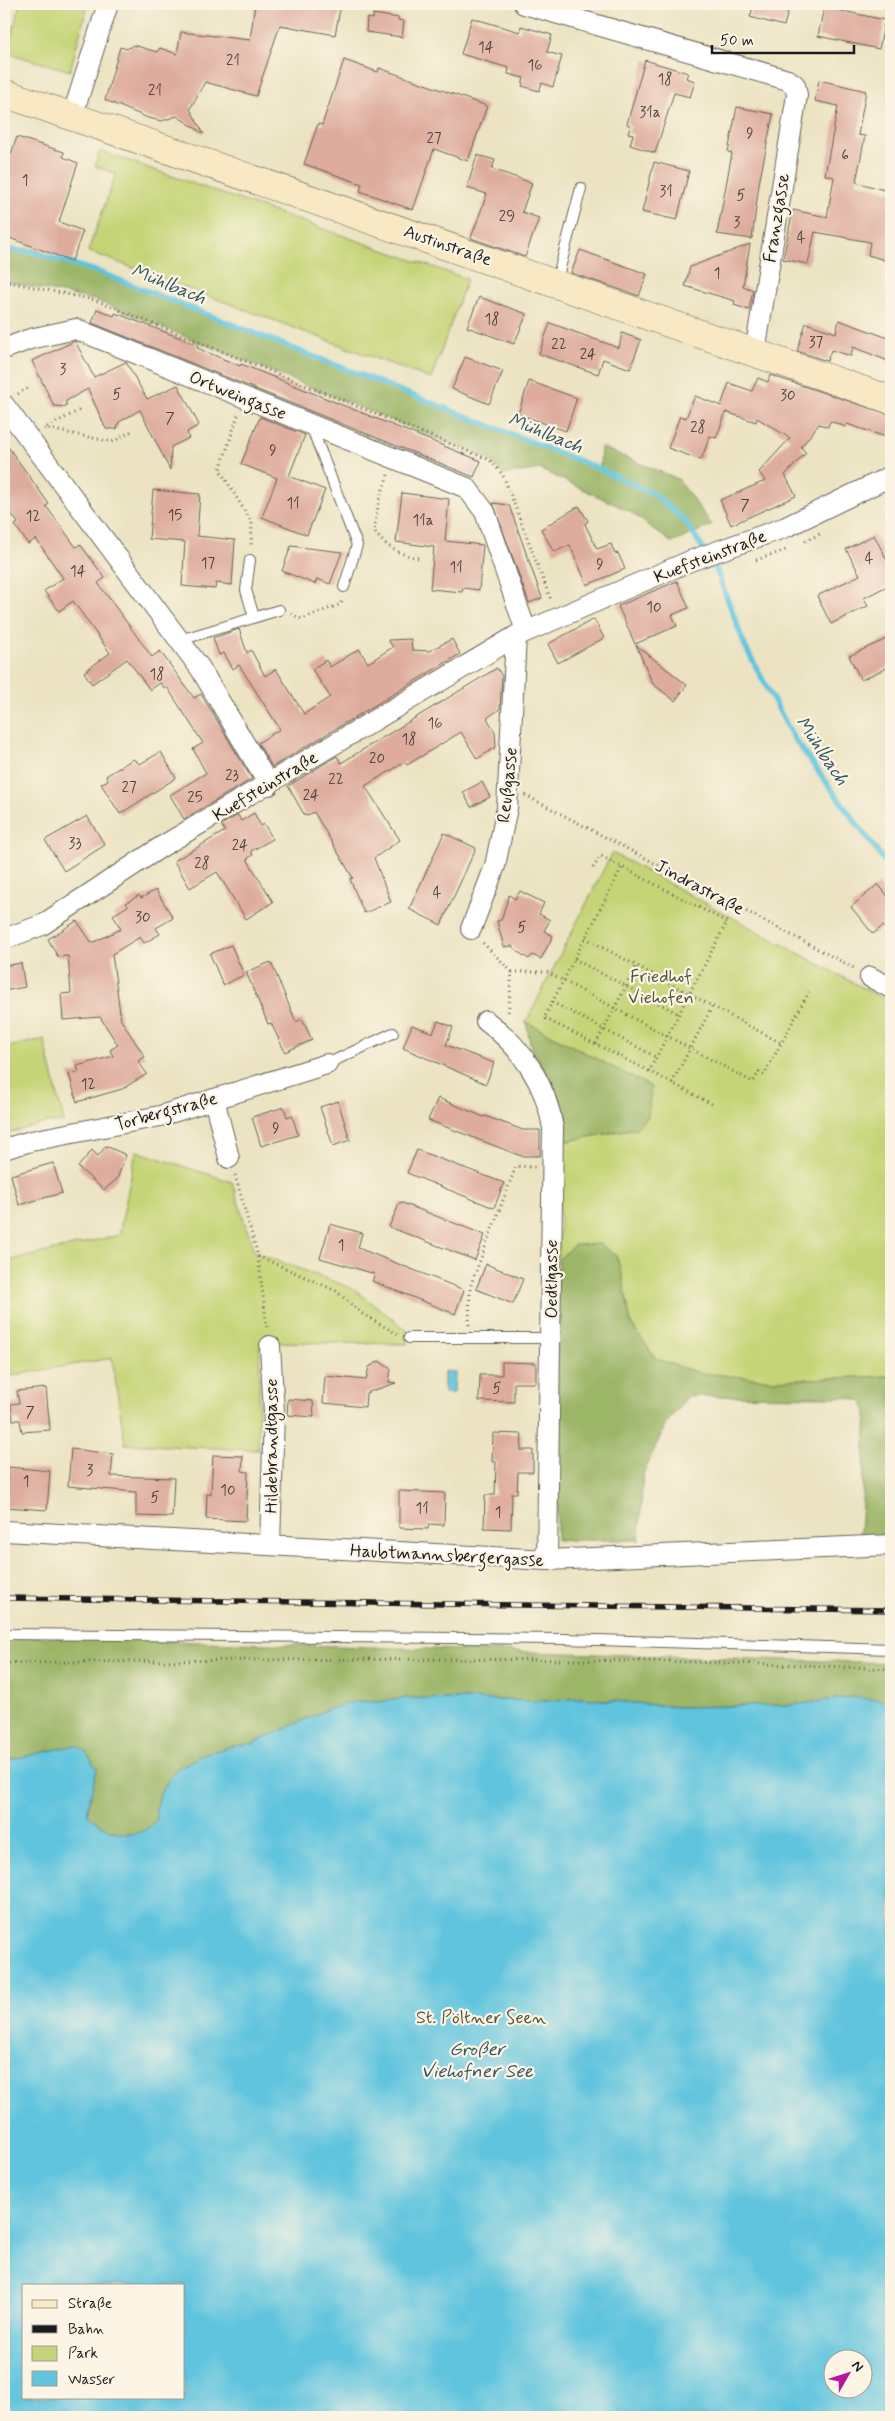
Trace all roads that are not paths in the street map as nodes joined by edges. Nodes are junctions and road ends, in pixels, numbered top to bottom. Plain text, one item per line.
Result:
1 (108, 4) edge
2 (524, 4) edge
3 (4, 93) edge
4 (72, 116) junction
5 (581, 188) dead end
6 (556, 283) junction
7 (4, 349) edge
8 (755, 352) junction
9 (891, 400) edge
10 (4, 404) edge
11 (311, 425) junction
12 (891, 476) edge
13 (250, 560) road end
14 (344, 587) road end
15 (279, 610) road end
16 (254, 617) junction
17 (521, 633) junction
18 (180, 640) junction
19 (269, 784) junction
20 (470, 929) road end
21 (4, 939) edge
22 (870, 977) road end
23 (891, 988) edge
24 (486, 1021) dead end
25 (393, 1033) dead end
26 (327, 1064) joint
27 (214, 1099) junction
28 (4, 1149) edge
29 (229, 1158) road end
30 (409, 1338) road end
31 (550, 1338) junction
32 (270, 1346) road end
33 (4, 1531) edge
34 (270, 1545) junction
35 (891, 1545) edge
36 (547, 1560) junction
37 (4, 1634) edge
38 (891, 1649) edge

1 - 4 street
2 - 8 street, Franzgasse
3 - 4 main road, Austinstraße
4 - 6 main road, Austinstraße
5 - 6 lane
6 - 8 main road, Austinstraße
7 - 11 street, Ortweingasse
8 - 9 main road, Austinstraße
10 - 18 street
11 - 14 lane
11 - 17 street
12 - 17 street, Kuefsteinstraße
13 - 16 lane
15 - 16 lane
16 - 18 lane
17 - 19 street, Kuefsteinstraße
17 - 20 street, Reußgasse
18 - 19 street
19 - 21 street, Kuefsteinstraße
22 - 23 street
24 - 31 street, Oedtlgasse
25 - 26 lane
26 - 27 street, Torbergstraße
27 - 28 street, Torbergstraße
27 - 29 street
30 - 31 lane
31 - 36 street, Oedtlgasse
32 - 34 street, Hildebrandtgasse
33 - 34 street, Haubtmannsbergergasse
34 - 36 street, Haubtmannsbergergasse
35 - 36 street, Haubtmannsbergergasse
37 - 38 lane

